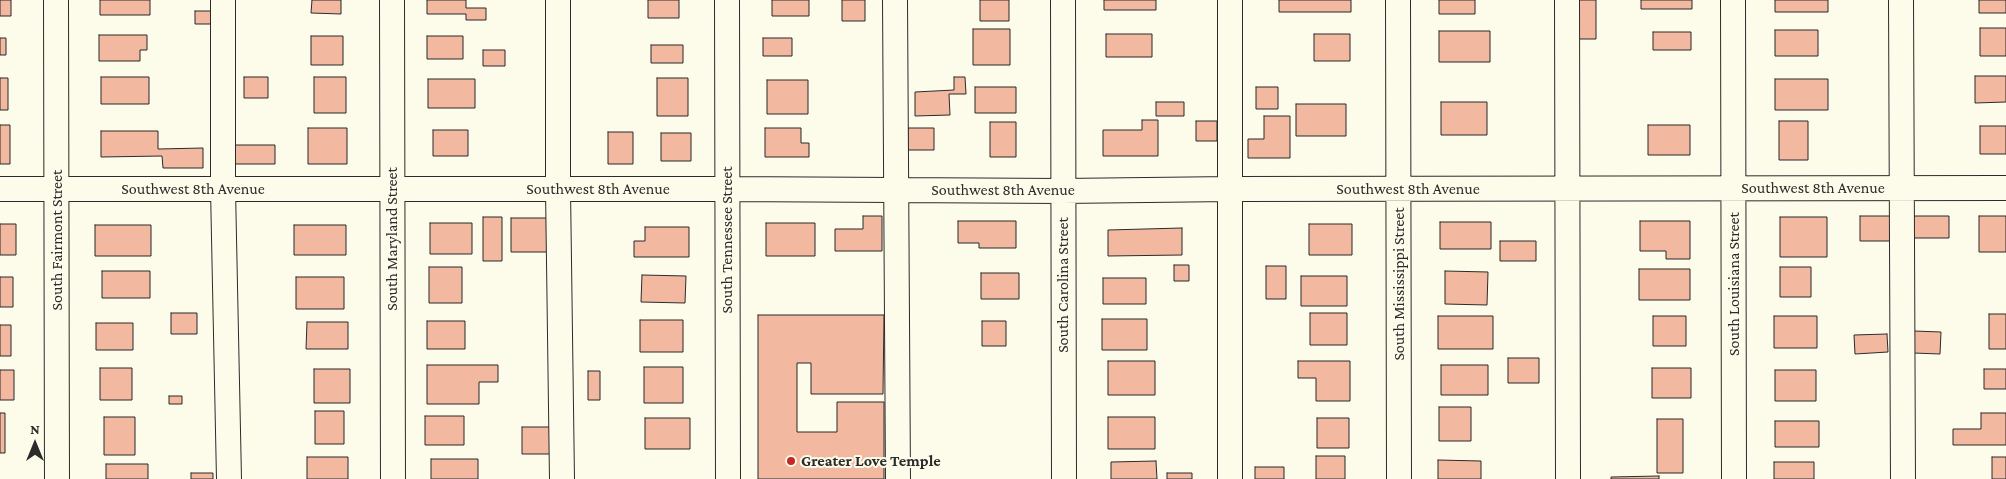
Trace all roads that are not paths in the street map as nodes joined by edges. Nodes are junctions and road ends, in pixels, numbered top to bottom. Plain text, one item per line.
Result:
1 (56, 0) edge
2 (224, 0) edge
3 (392, 0) edge
4 (558, 0) edge
5 (727, 0) edge
6 (895, 0) edge
7 (1063, 0) edge
8 (1230, 0) edge
9 (1398, 0) edge
10 (1567, 0) edge
11 (1733, 0) edge
12 (1901, 0) edge
13 (1734, 188) junction
14 (1902, 188) junction
15 (2006, 188) edge
16 (0, 189) edge
17 (56, 189) junction
18 (224, 189) junction
19 (392, 189) junction
20 (558, 189) junction
21 (727, 189) junction
22 (1231, 189) junction
23 (1567, 189) junction
24 (896, 190) junction
25 (1398, 190) junction
26 (1062, 191) junction
27 (57, 479) edge
28 (229, 479) edge
29 (393, 479) edge
30 (562, 479) edge
31 (728, 479) edge
32 (898, 479) edge
33 (1064, 479) edge
34 (1230, 479) edge
35 (1399, 479) edge
36 (1568, 479) edge
37 (1734, 479) edge
38 (1904, 479) edge

1 - 17 street, South Fairmont Street
2 - 18 street
3 - 19 street, South Maryland Street
4 - 20 street
5 - 21 street, South Tennessee Street
6 - 24 street
7 - 26 street, South Carolina Street
8 - 22 street
9 - 25 street, South Mississippi Street
10 - 23 street
11 - 13 street, South Louisiana Street
12 - 14 street
13 - 14 street, Southwest 8th Avenue
13 - 23 street, Southwest 8th Avenue
13 - 37 street, South Louisiana Street
14 - 15 street, Southwest 8th Avenue
14 - 38 street
16 - 17 street, Southwest 8th Avenue
17 - 18 street, Southwest 8th Avenue
17 - 27 street, South Fairmont Street
18 - 19 street, Southwest 8th Avenue
18 - 28 street
19 - 20 street, Southwest 8th Avenue
19 - 29 street, South Maryland Street
20 - 21 street, Southwest 8th Avenue
20 - 30 street
21 - 24 street, Southwest 8th Avenue
21 - 31 street, South Tennessee Street
22 - 25 street, Southwest 8th Avenue
22 - 26 street, Southwest 8th Avenue
22 - 34 street
23 - 25 street, Southwest 8th Avenue
23 - 36 street
24 - 26 street, Southwest 8th Avenue
24 - 32 street
25 - 35 street, South Mississippi Street
26 - 33 street, South Carolina Street

